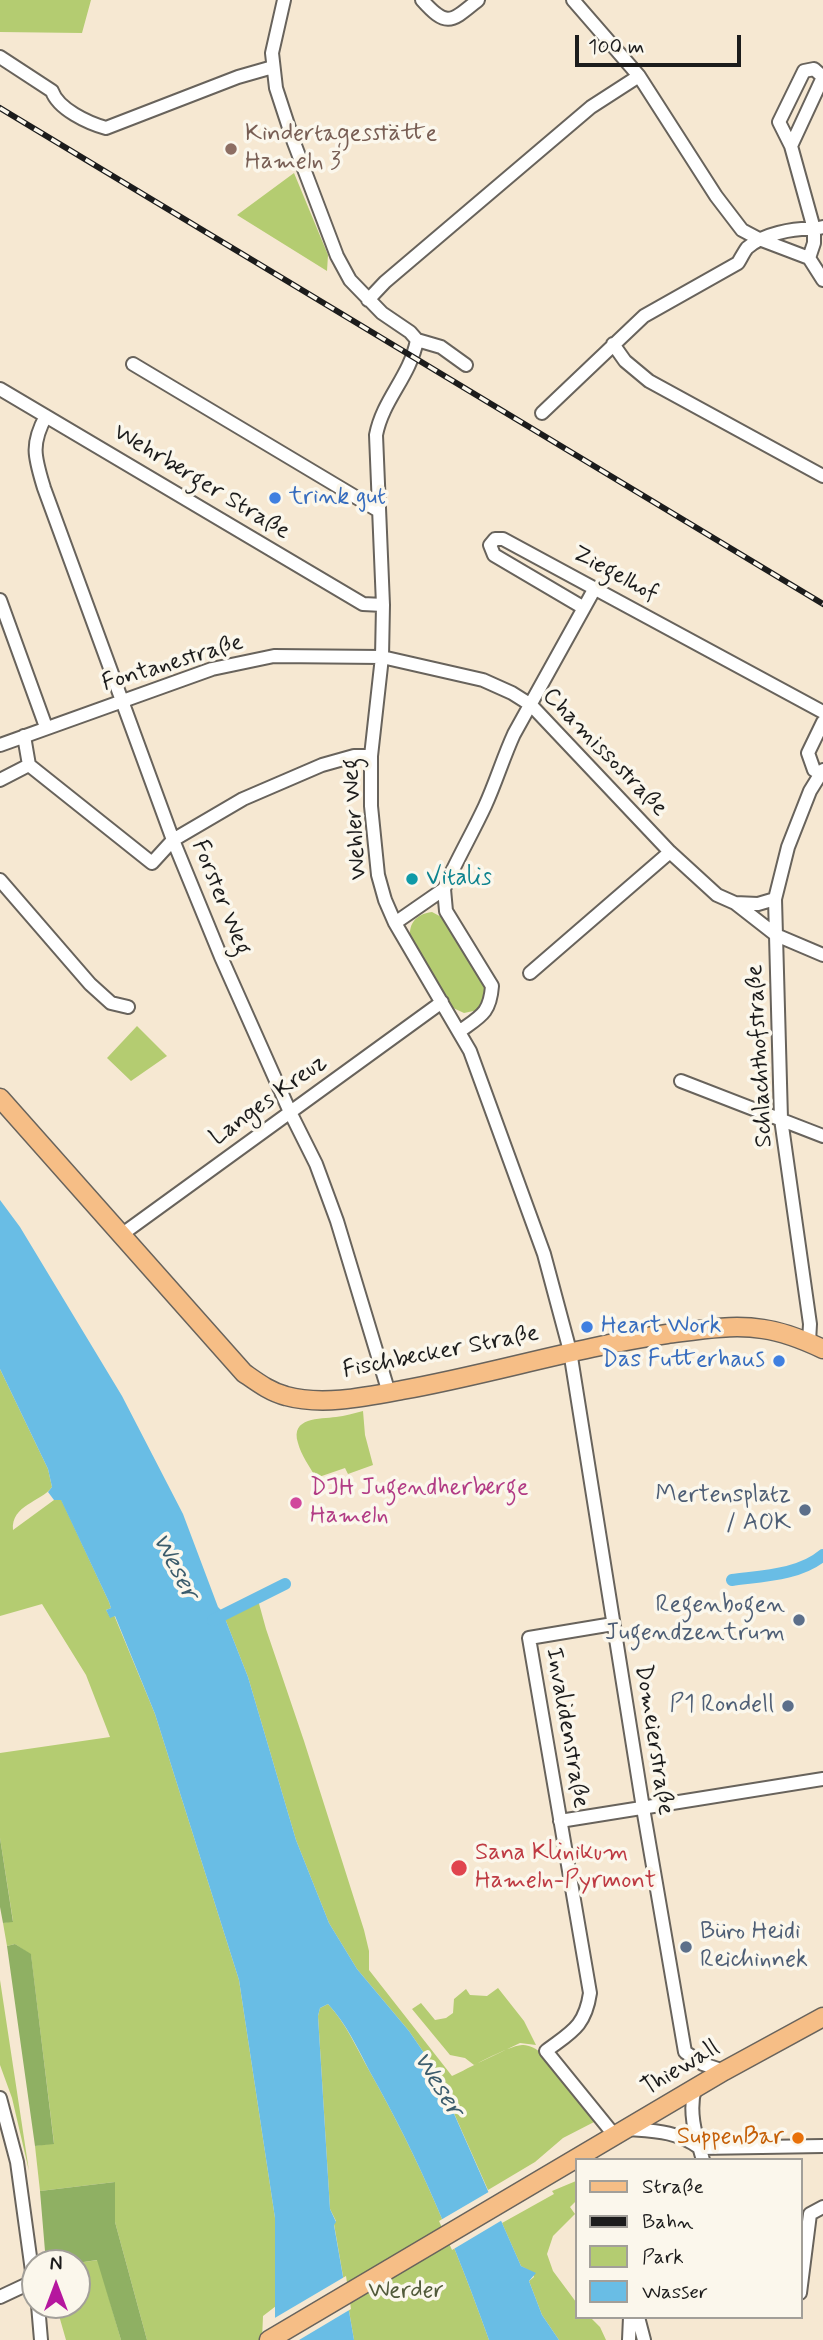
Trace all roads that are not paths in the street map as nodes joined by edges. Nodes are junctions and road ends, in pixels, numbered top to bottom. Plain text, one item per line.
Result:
1 (284, 0) edge
2 (422, 0) edge
3 (478, 0) edge
4 (573, 0) edge
5 (0, 57) edge
6 (273, 67) junction
7 (639, 76) junction
8 (823, 77) edge
9 (790, 146) junction
10 (818, 228) edge
11 (759, 240) junction
12 (809, 258) junction
13 (823, 280) edge
14 (368, 300) junction
15 (417, 340) junction
16 (613, 344) junction
17 (133, 364) dead end
18 (466, 365) dead end
19 (0, 389) edge
20 (542, 413) dead end
21 (46, 416) junction
22 (823, 476) edge
23 (379, 510) junction
24 (595, 588) junction
25 (0, 600) edge
26 (383, 605) junction
27 (584, 608) junction
28 (382, 657) junction
29 (121, 700) junction
30 (531, 705) junction
31 (823, 712) edge
32 (823, 722) edge
33 (46, 727) junction
34 (23, 736) junction
35 (0, 745) edge
36 (371, 756) junction
37 (29, 765) junction
38 (822, 773) edge
39 (0, 780) edge
40 (173, 840) junction
41 (670, 852) junction
42 (0, 880) edge
43 (444, 889) junction
44 (775, 899) junction
45 (735, 903) junction
46 (396, 923) junction
47 (776, 935) junction
48 (823, 955) edge
49 (530, 973) dead end
50 (442, 1003) junction
51 (128, 1007) dead end
52 (460, 1031) junction
53 (681, 1080) dead end
54 (0, 1098) edge
55 (290, 1112) junction
56 (781, 1119) junction
57 (823, 1136) edge
58 (121, 1234) junction
59 (816, 1346) edge
60 (570, 1351) junction
61 (389, 1393) junction
62 (613, 1624) junction
63 (823, 1779) edge
64 (643, 1808) junction
65 (561, 1826) junction
66 (823, 2017) edge
67 (724, 2071) junction
68 (695, 2088) junction
69 (0, 2098) edge
70 (621, 2132) junction
71 (823, 2146) edge
72 (701, 2154) edge
73 (577, 2158) edge
74 (574, 2160) edge
75 (823, 2207) edge
76 (805, 2214) edge
77 (29, 2249) edge
78 (802, 2261) edge
79 (21, 2291) edge
80 (0, 2297) edge
81 (39, 2319) edge
82 (630, 2319) edge
83 (639, 2319) edge
84 (41, 2340) edge
85 (269, 2340) edge
86 (629, 2340) edge
87 (644, 2340) edge

1 - 6 street
2 - 3 street
4 - 7 street
5 - 6 street
6 - 14 street
7 - 11 street
7 - 14 street
8 - 9 street
8 - 9 street
9 - 10 street
10 - 11 street
10 - 12 street
11 - 12 street
11 - 16 street
12 - 13 street
14 - 15 street
15 - 18 street
15 - 23 street, Wehler Weg
16 - 20 street
16 - 22 street
17 - 23 street
19 - 21 street, Wehrberger Straße
21 - 26 street, Wehrberger Straße
21 - 29 street, Forster Weg
23 - 26 street, Wehler Weg
24 - 27 street
24 - 27 street, Ziegelhof
24 - 31 street, Ziegelhof
25 - 33 street
26 - 28 street, Wehler Weg
27 - 30 street
28 - 29 street, Fontanestraße
28 - 30 street, Chamissostraße
28 - 36 street, Wehler Weg
29 - 33 street, Fontanestraße
29 - 40 street, Forster Weg
30 - 41 street, Chamissostraße
30 - 43 street
32 - 38 street
33 - 34 street, Fontanestraße
34 - 35 street, Fontanestraße
34 - 37 street
36 - 40 street
36 - 46 street, Wehler Weg
37 - 39 street
37 - 40 street
38 - 44 street, Schlachthofstraße
40 - 55 street, Forster Weg
41 - 45 street, Chamissostraße
41 - 49 street
42 - 51 street
43 - 46 street
43 - 52 street
44 - 45 street
44 - 47 street, Schlachthofstraße
45 - 47 street, Chamissostraße
46 - 50 street, Wehler Weg
47 - 48 street, Chamissostraße
47 - 56 street, Schlachthofstraße
50 - 52 street, Wehler Weg
50 - 55 street, Langes Kreuz
52 - 60 street, Wehler Weg
53 - 56 street
54 - 58 main road, Fischbecker Straße
55 - 58 street, Langes Kreuz
55 - 61 street, Forster Weg
56 - 57 street
56 - 59 street, Schlachthofstraße
58 - 61 main road, Fischbecker Straße
59 - 60 main road, Fischbecker Straße
60 - 61 main road, Fischbecker Straße
60 - 62 street, Domeierstraße
62 - 64 street, Domeierstraße
62 - 65 street, Invalidenstraße
63 - 64 street
64 - 65 street
64 - 67 street, Domeierstraße
65 - 70 street, Invalidenstraße
66 - 67 main road, Thiewall
67 - 68 main road, Thiewall
68 - 70 main road, Thiewall
68 - 72 street
69 - 77 street
70 - 72 street
70 - 73 main road, Thiewall
71 - 72 street
74 - 85 main road, Thiewall
75 - 76 street
76 - 78 street
79 - 80 street
81 - 84 street
82 - 86 street
83 - 87 street

